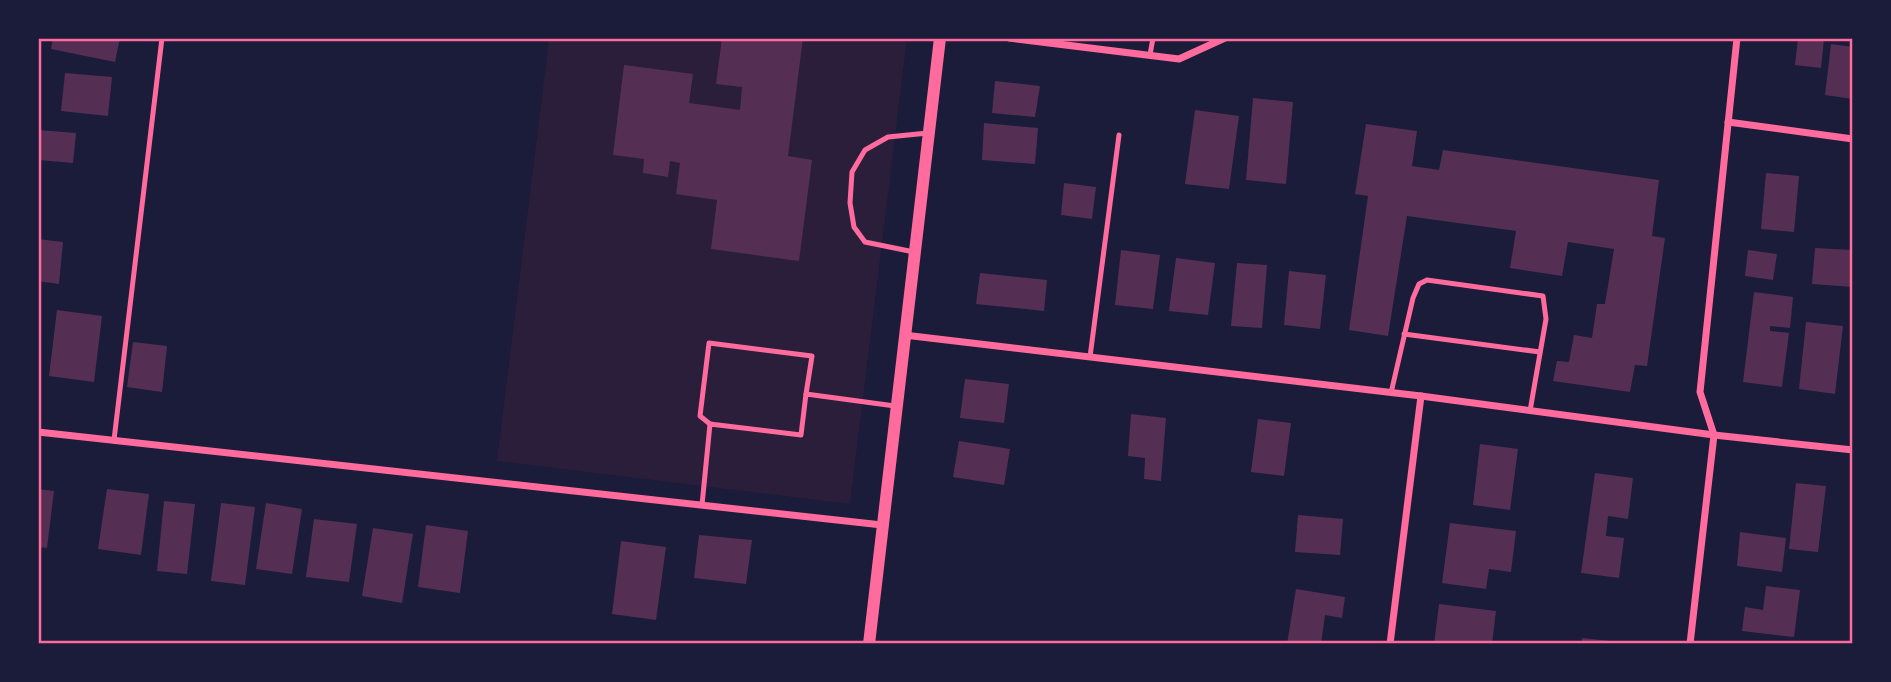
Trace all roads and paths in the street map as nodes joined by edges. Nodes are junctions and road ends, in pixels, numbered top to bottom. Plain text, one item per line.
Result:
1 (162, 38) edge
2 (940, 38) edge
3 (1009, 38) edge
4 (1153, 38) edge
5 (1224, 38) edge
6 (1737, 38) edge
7 (1150, 55) junction
8 (1728, 122) junction
9 (928, 134) junction
10 (1119, 135) dead end
11 (1853, 139) edge
12 (914, 252) junction
13 (1404, 334) junction
14 (903, 335) junction
15 (1540, 352) junction
16 (1090, 357) junction
17 (1391, 393) junction
18 (806, 394) junction
19 (1421, 397) junction
20 (895, 406) junction
21 (1530, 411) junction
22 (710, 424) junction
23 (38, 432) edge
24 (1714, 435) junction
25 (114, 440) junction
26 (1853, 450) edge
27 (702, 505) junction
28 (882, 524) junction
29 (869, 643) edge
30 (1390, 643) edge
31 (1690, 643) edge

1 - 25 lane
2 - 9 street
3 - 7 street
4 - 7 lane
5 - 7 street
6 - 8 street
8 - 11 street
8 - 24 street
9 - 12 street
9 - 12 lane
10 - 16 lane
12 - 14 street
13 - 15 lane
13 - 15 lane
13 - 17 lane
14 - 16 street
14 - 20 street
15 - 21 lane
16 - 17 street
17 - 19 street
18 - 20 lane
18 - 22 lane
18 - 22 lane
19 - 21 street
19 - 30 street
20 - 28 street
21 - 24 street
22 - 27 lane
23 - 25 street
24 - 26 street
24 - 31 street
25 - 27 street
27 - 28 street
28 - 29 street

